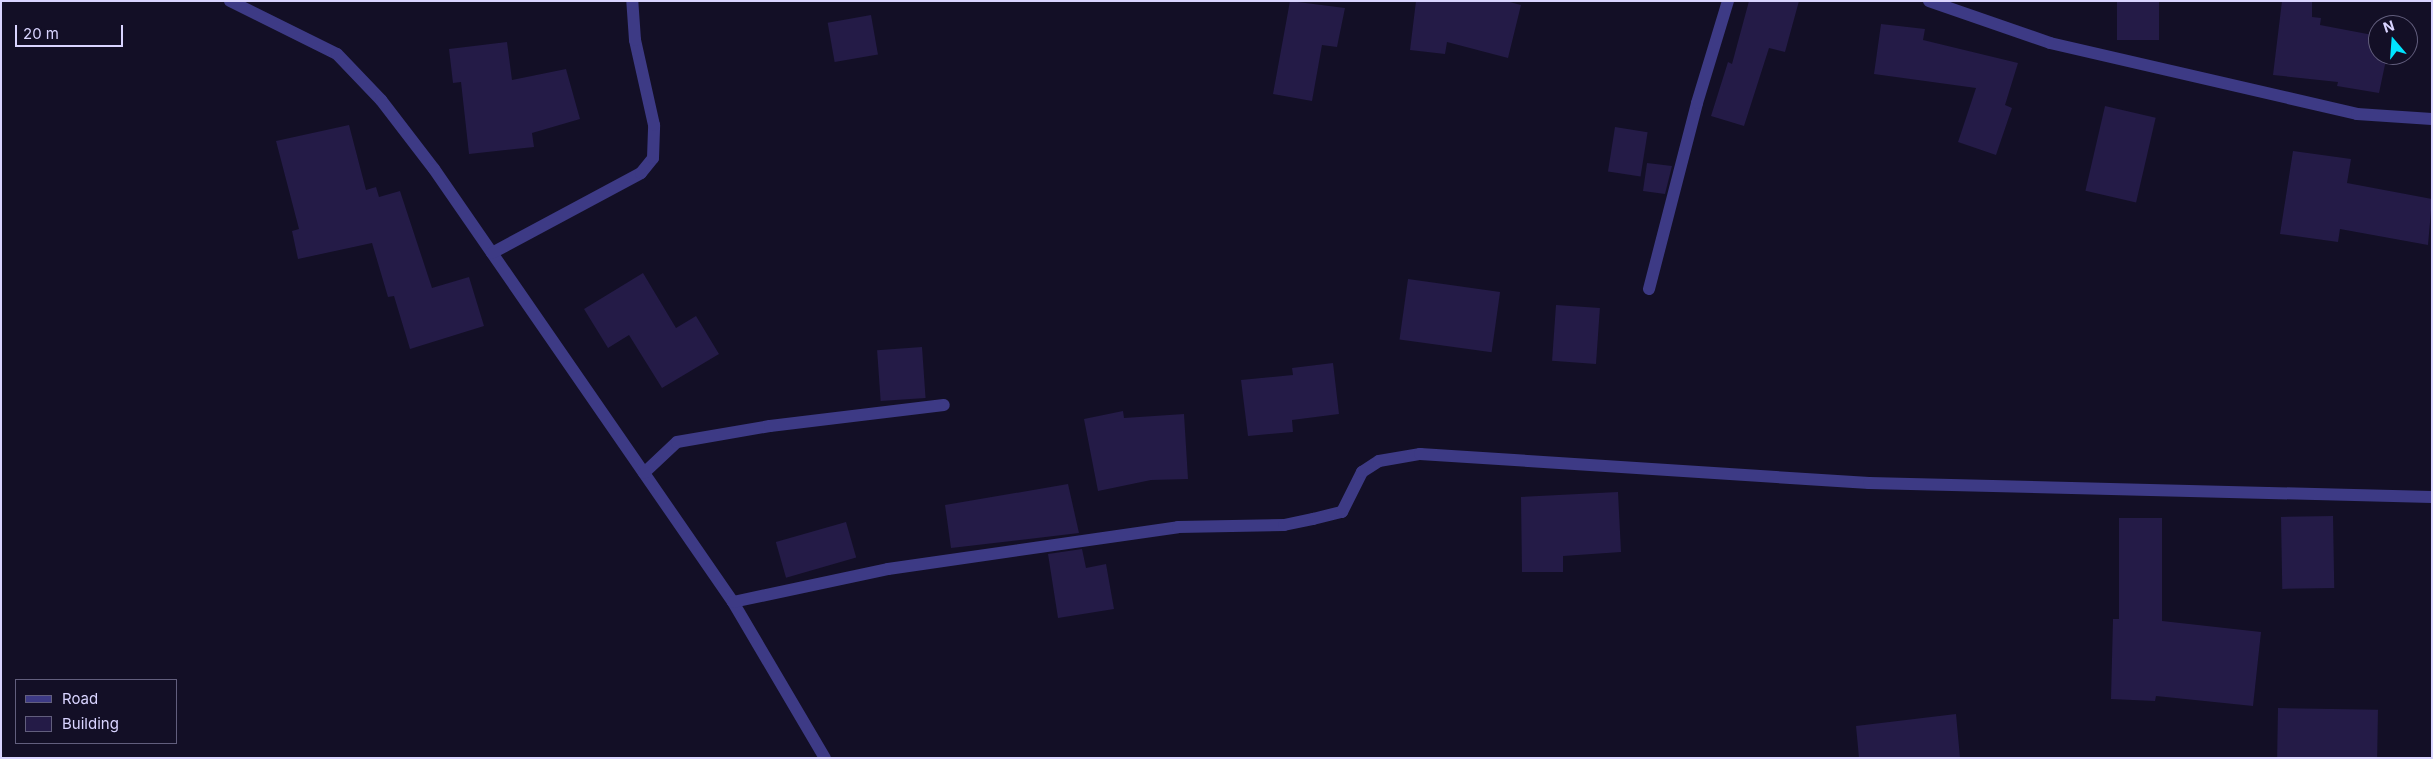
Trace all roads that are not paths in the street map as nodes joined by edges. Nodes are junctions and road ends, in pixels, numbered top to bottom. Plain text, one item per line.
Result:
1 (230, 1) edge
2 (632, 1) edge
3 (1728, 1) edge
4 (1929, 1) edge
5 (2432, 119) edge
6 (492, 253) junction
7 (1649, 289) dead end
8 (944, 405) dead end
9 (644, 473) junction
10 (2432, 497) edge
11 (733, 602) junction
12 (825, 758) edge

1 - 6 street
2 - 6 street
3 - 7 street
4 - 5 street
6 - 9 street
8 - 9 street
9 - 11 street
10 - 11 street
11 - 12 street

